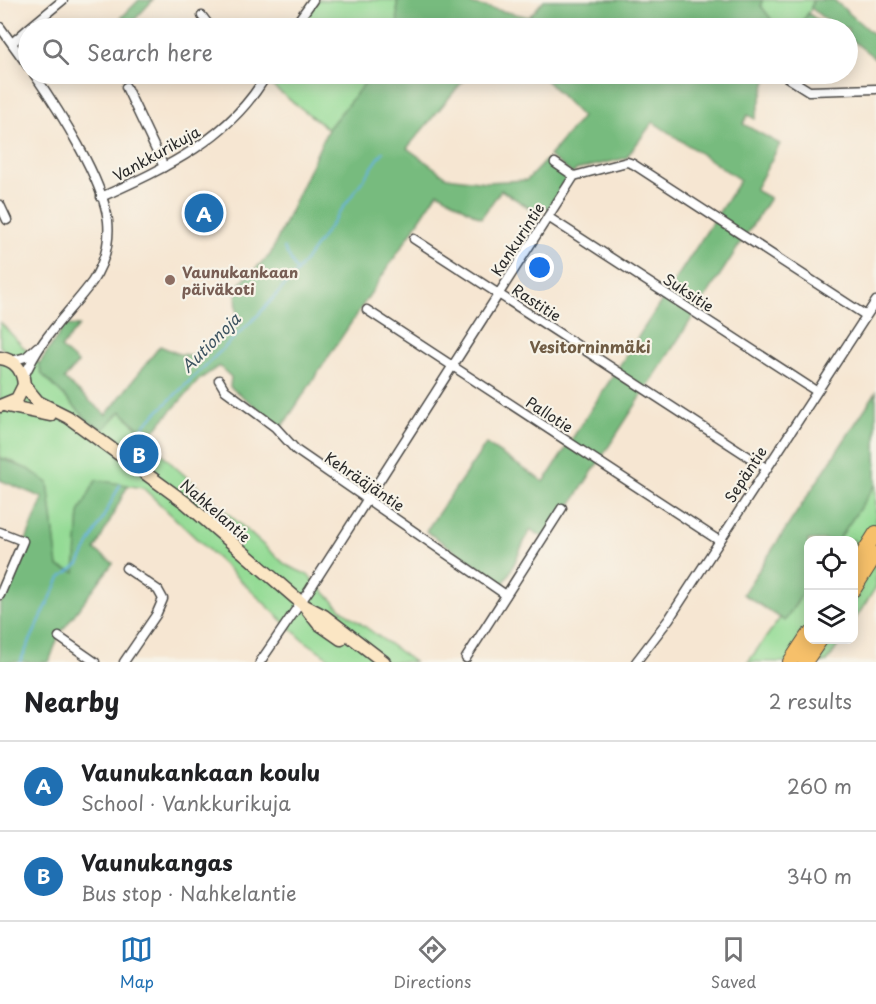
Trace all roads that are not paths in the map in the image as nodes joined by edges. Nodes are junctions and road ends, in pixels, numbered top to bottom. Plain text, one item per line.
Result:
1 (63, 0) edge
2 (314, 0) edge
3 (42, 18) edge
4 (300, 18) edge
5 (0, 27) edge
6 (18, 38) edge
7 (12, 43) junction
8 (18, 52) edge
9 (40, 84) edge
10 (256, 84) edge
11 (798, 84) edge
12 (126, 87) dead end
13 (876, 89) edge
14 (555, 163) dead end
15 (164, 167) junction
16 (574, 176) junction
17 (101, 198) junction
18 (0, 205) edge
19 (548, 217) junction
20 (7, 220) dead end
21 (414, 239) dead end
22 (499, 293) junction
23 (876, 301) edge
24 (367, 310) dead end
25 (866, 315) junction
26 (40, 344) junction
27 (4, 358) edge
28 (452, 366) junction
29 (219, 380) dead end
30 (24, 382) junction
31 (816, 391) junction
32 (4, 406) edge
33 (73, 423) junction
34 (766, 468) junction
35 (366, 498) junction
36 (562, 508) dead end
37 (0, 532) edge
38 (876, 533) edge
39 (718, 540) junction
40 (876, 554) edge
41 (858, 562) edge
42 (126, 568) dead end
43 (858, 583) edge
44 (0, 595) edge
45 (506, 595) junction
46 (303, 604) junction
47 (59, 638) dead end
48 (804, 641) edge
49 (817, 644) edge
50 (466, 658) dead end
51 (95, 662) edge
52 (124, 662) edge
53 (260, 662) edge
54 (373, 662) edge
55 (384, 662) edge
56 (636, 662) edge
57 (790, 662) edge
58 (805, 662) edge

1 - 3 street
2 - 4 street
5 - 7 street
6 - 7 street
7 - 8 street
9 - 17 street
10 - 15 street, Vankkurikuja
11 - 13 street
12 - 15 street
14 - 16 street
15 - 17 street, Vankkurikuja
16 - 19 street, Kankurintie
16 - 25 street
17 - 26 street
18 - 20 street
19 - 22 street, Kankurintie
19 - 31 street, Suksitie
21 - 22 street, Rastitie
22 - 28 street, Kankurintie
22 - 34 street, Rastitie
23 - 25 street, Sepäntie
24 - 28 street, Pallotie
25 - 31 street, Sepäntie
26 - 27 street
26 - 30 street
27 - 30 main road, Nahkelantie
28 - 35 street, Kankurintie
28 - 39 street, Pallotie
29 - 35 street, Kehrääjäntie
30 - 32 main road
30 - 33 main road, Nahkelantie
31 - 34 street, Sepäntie
32 - 33 main road, Nahkelantie
33 - 46 main road, Nahkelantie
34 - 39 street, Sepäntie
35 - 45 street, Kehrääjäntie
35 - 46 street, Kankurintie
36 - 45 street
37 - 44 street
38 - 41 main road
39 - 56 street, Sepäntie
40 - 43 main road
42 - 52 street
45 - 50 street
46 - 53 street, Kankurintie
46 - 54 main road, Nahkelantie
46 - 55 main road, Nahkelantie
47 - 51 street
48 - 57 main road
49 - 58 main road

